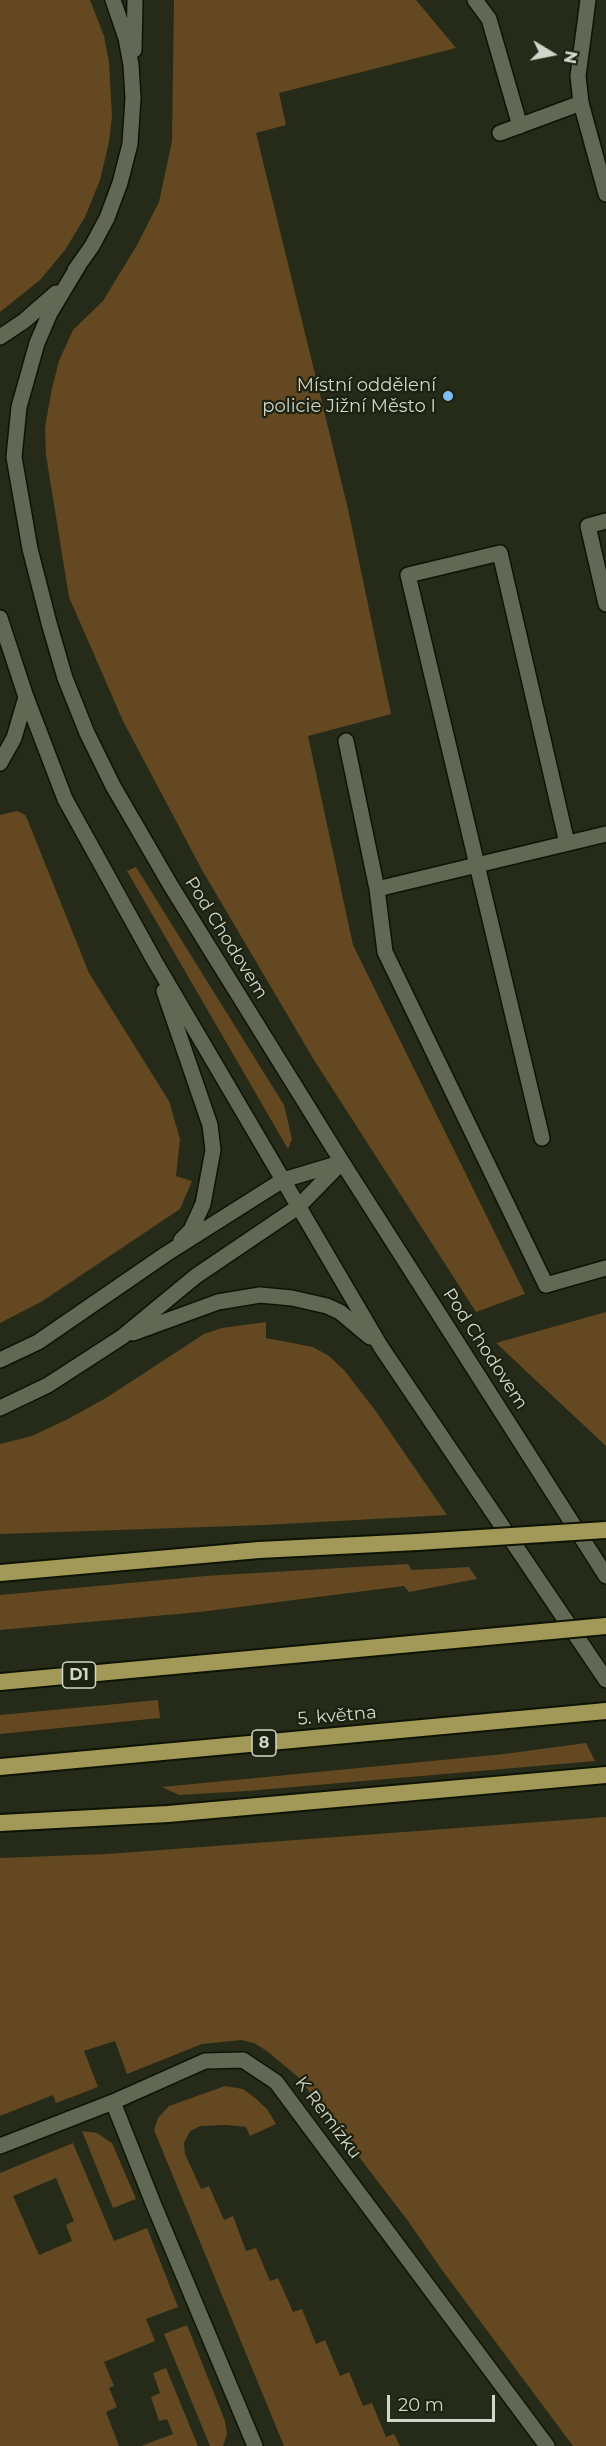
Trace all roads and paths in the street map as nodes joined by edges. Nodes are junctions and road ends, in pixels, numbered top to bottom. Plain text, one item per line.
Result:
1 (113, 0) edge
2 (135, 0) edge
3 (475, 0) edge
4 (588, 0) edge
5 (133, 98) junction
6 (581, 103) junction
7 (520, 126) junction
8 (500, 133) dead end
9 (606, 194) edge
10 (80, 263) junction
11 (0, 337) edge
12 (606, 520) edge
13 (606, 604) edge
14 (0, 618) edge
15 (26, 697) junction
16 (346, 741) dead end
17 (0, 763) edge
18 (606, 834) edge
19 (567, 843) junction
20 (475, 865) junction
21 (377, 889) junction
22 (154, 960) junction
23 (542, 1138) dead end
24 (342, 1162) junction
25 (283, 1180) junction
26 (298, 1208) junction
27 (166, 1254) junction
28 (606, 1268) edge
29 (122, 1337) junction
30 (381, 1347) junction
31 (0, 1360) edge
32 (0, 1408) edge
33 (606, 1530) edge
34 (0, 1572) edge
35 (606, 1575) edge
36 (606, 1626) edge
37 (606, 1680) edge
38 (0, 1682) edge
39 (606, 1711) edge
40 (0, 1767) edge
41 (606, 1775) edge
42 (555, 1780) junction
43 (606, 1782) edge
44 (0, 1823) edge
45 (113, 2102) junction
46 (0, 2146) edge
47 (255, 2446) edge
48 (547, 2446) edge

1 - 5 main road
2 - 5 main road
3 - 7 main road
4 - 6 main road
5 - 10 main road
6 - 7 main road
6 - 9 main road
7 - 8 main road
10 - 11 main road
10 - 24 main road, Pod Chodovem
12 - 13 main road
14 - 15 main road
15 - 17 main road
15 - 22 main road
16 - 21 main road
18 - 19 main road
19 - 20 main road
19 - 20 main road
20 - 21 main road
20 - 23 main road
21 - 28 main road
22 - 25 main road
22 - 27 main road
24 - 25 main road
24 - 26 main road
24 - 35 main road, Pod Chodovem
25 - 26 main road
25 - 27 main road
26 - 29 main road
26 - 30 main road
27 - 31 main road
29 - 30 main road
29 - 32 main road
30 - 37 main road
33 - 34 highway, bridge
36 - 38 highway, D1, bridge
39 - 40 highway, 5. května / 8
41 - 42 highway
42 - 43 main road
42 - 44 highway
45 - 46 main road, K Remízku
45 - 47 main road
45 - 48 main road, K Remízku

